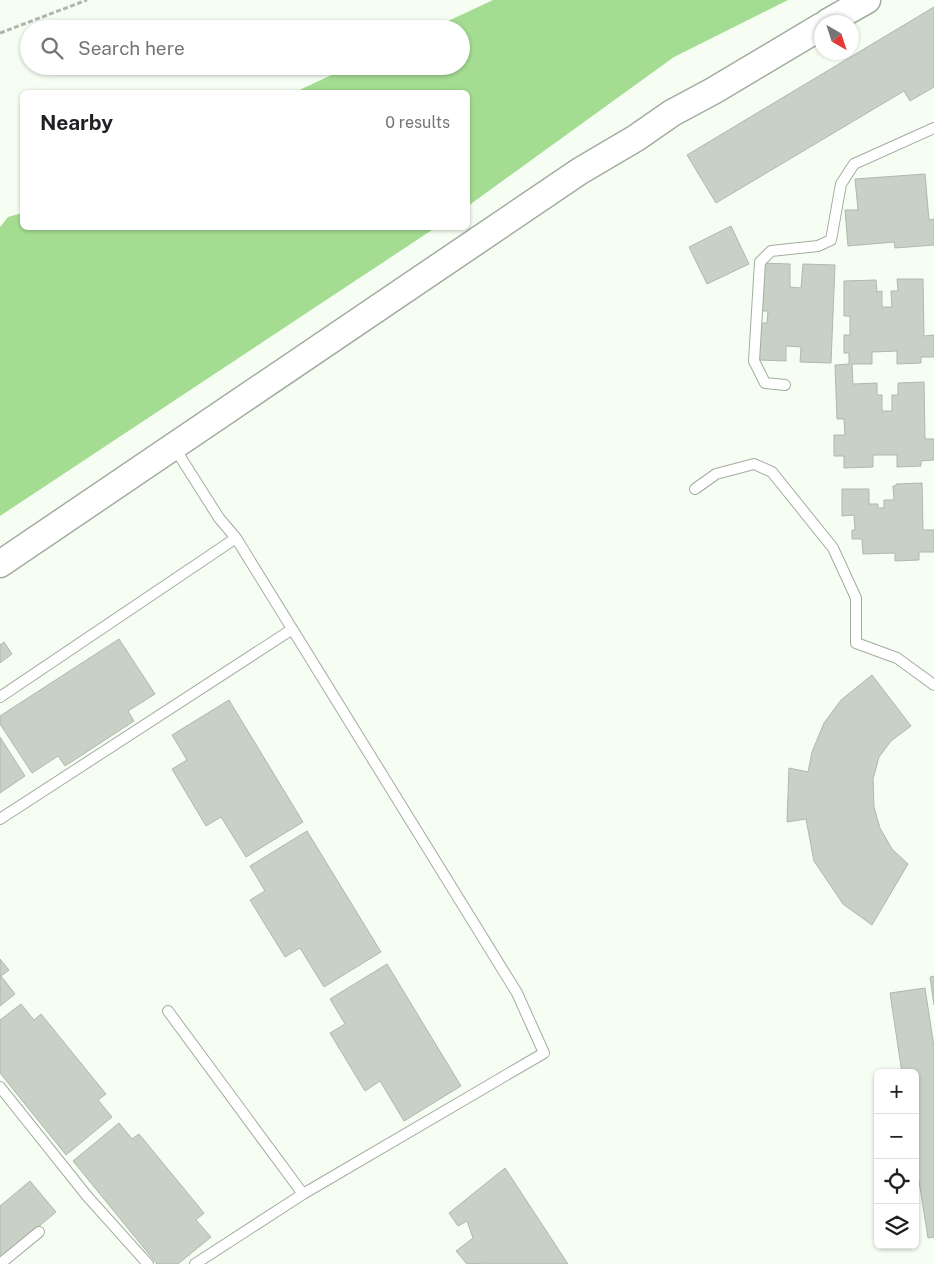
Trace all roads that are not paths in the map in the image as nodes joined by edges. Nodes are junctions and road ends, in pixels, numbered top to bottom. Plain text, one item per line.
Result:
1 (867, 0) edge
2 (840, 15) edge
3 (814, 31) edge
4 (934, 128) edge
5 (785, 385) dead end
6 (174, 447) junction
7 (695, 489) dead end
8 (236, 538) junction
9 (0, 564) edge
10 (292, 630) junction
11 (934, 685) edge
12 (0, 697) edge
13 (0, 819) edge
14 (168, 1011) dead end
15 (0, 1087) edge
16 (303, 1194) junction
17 (39, 1232) dead end
18 (0, 1264) edge
19 (148, 1264) edge
20 (195, 1264) edge

1 - 2 street
3 - 6 street
4 - 5 lane
6 - 8 lane
6 - 9 street
7 - 11 lane
8 - 10 lane
8 - 12 lane
10 - 13 lane
10 - 16 lane
14 - 16 lane
15 - 19 lane
16 - 20 lane
17 - 18 lane

